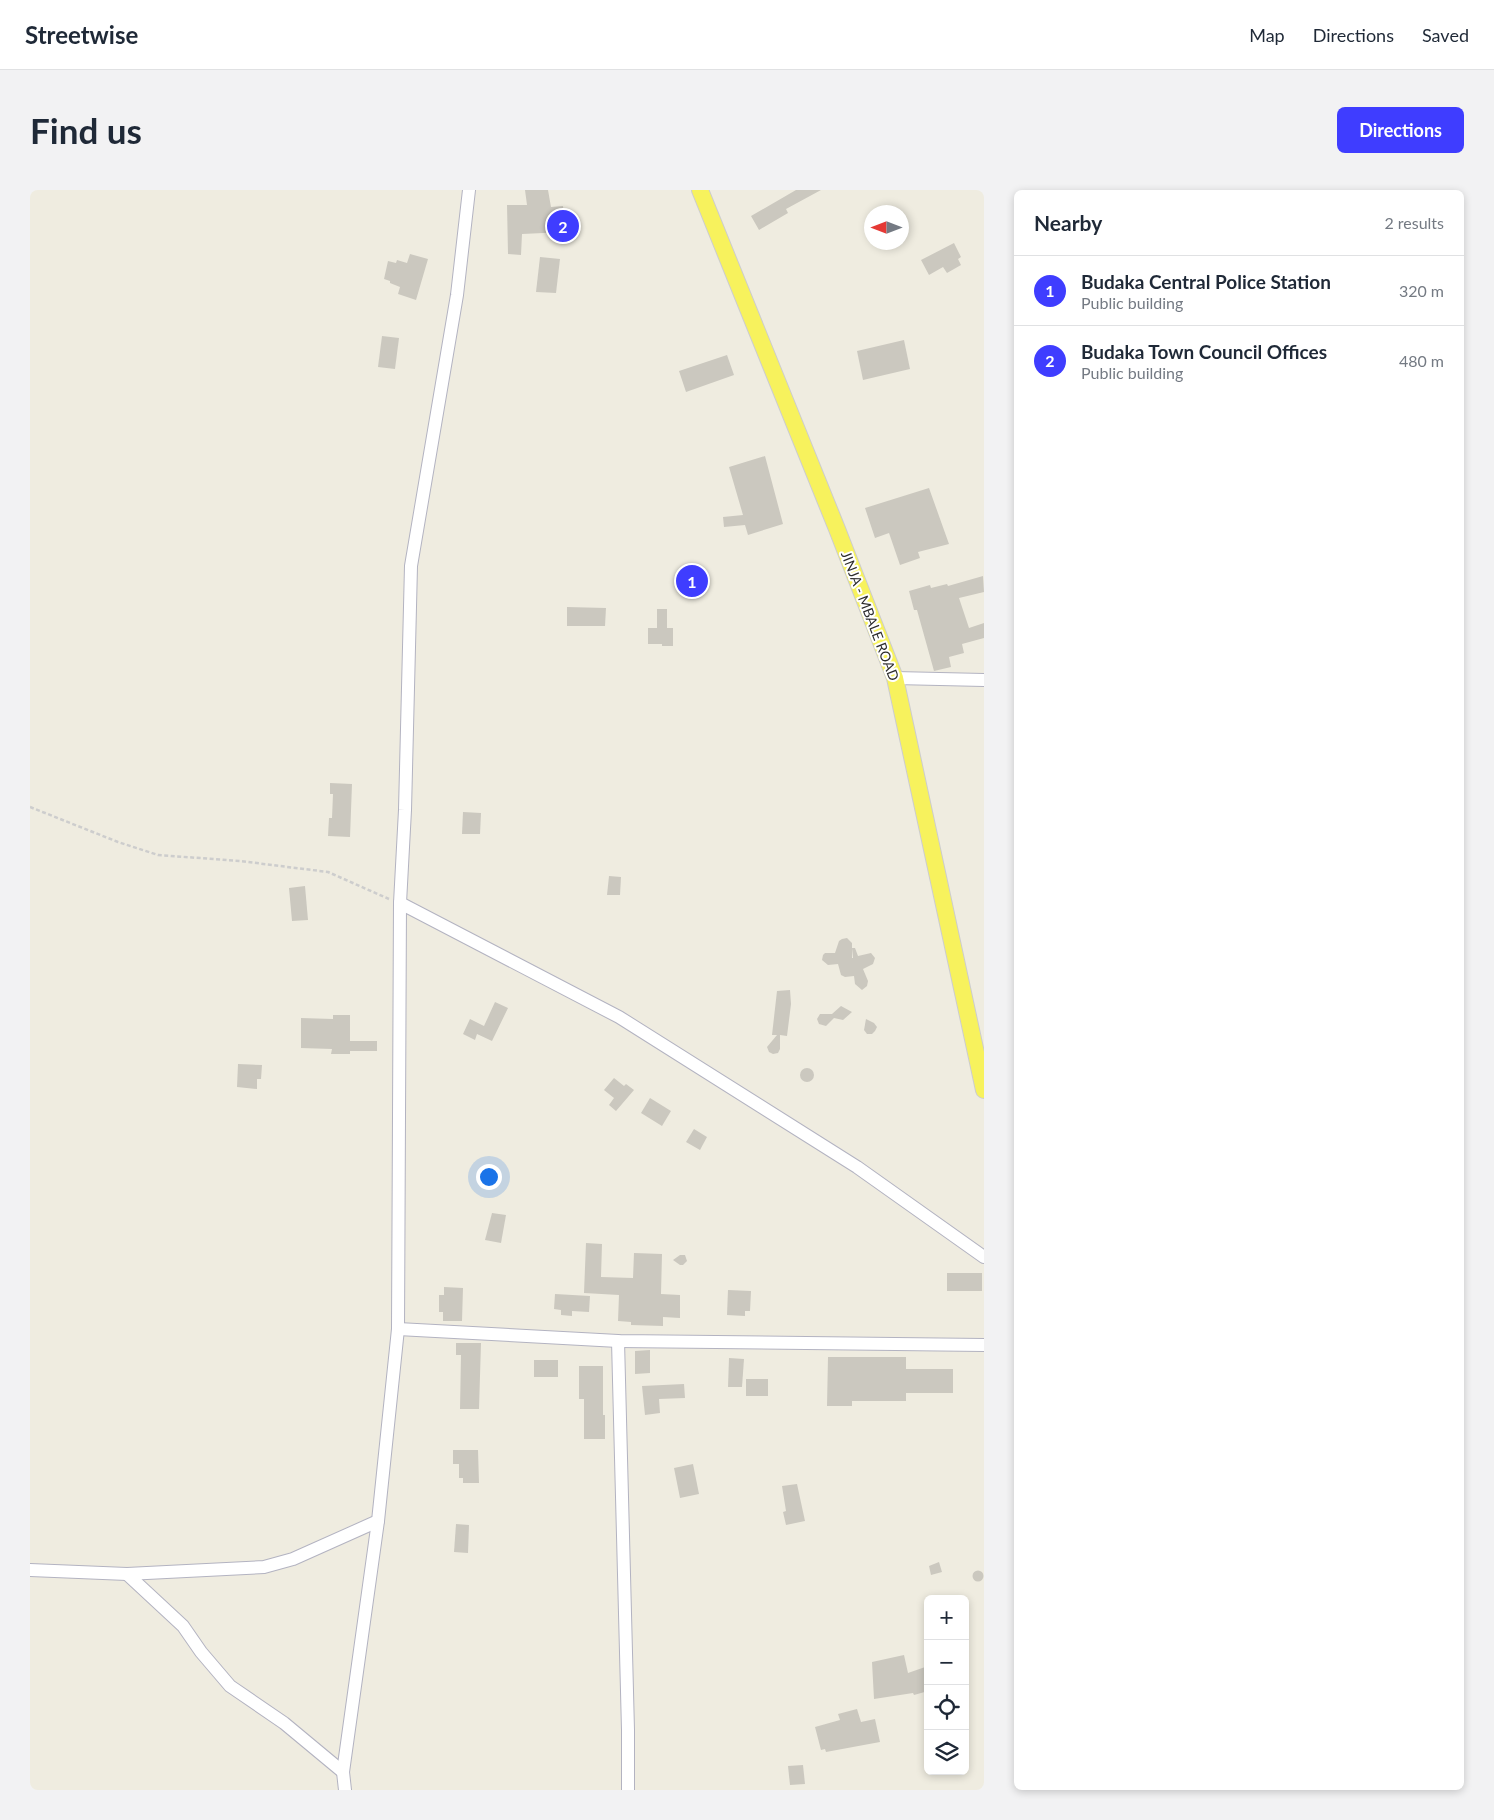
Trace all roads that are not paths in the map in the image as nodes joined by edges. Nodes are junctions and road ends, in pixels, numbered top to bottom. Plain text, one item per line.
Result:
1 (469, 190) edge
2 (700, 190) edge
3 (895, 678) junction
4 (984, 680) edge
5 (400, 903) junction
6 (984, 1090) edge
7 (984, 1257) edge
8 (398, 1329) junction
9 (618, 1340) junction
10 (984, 1344) edge
11 (378, 1521) junction
12 (30, 1570) edge
13 (127, 1574) junction
14 (343, 1772) junction
15 (345, 1790) edge
16 (628, 1790) edge

1 - 5 street
2 - 3 main road, JINJA - MBALE ROAD
3 - 4 street
3 - 6 main road, JINJA - MBALE ROAD
5 - 7 street
5 - 8 street
8 - 9 street
8 - 11 street
9 - 10 street
9 - 16 street
11 - 13 street
11 - 14 street
12 - 13 street
13 - 14 street
14 - 15 street

